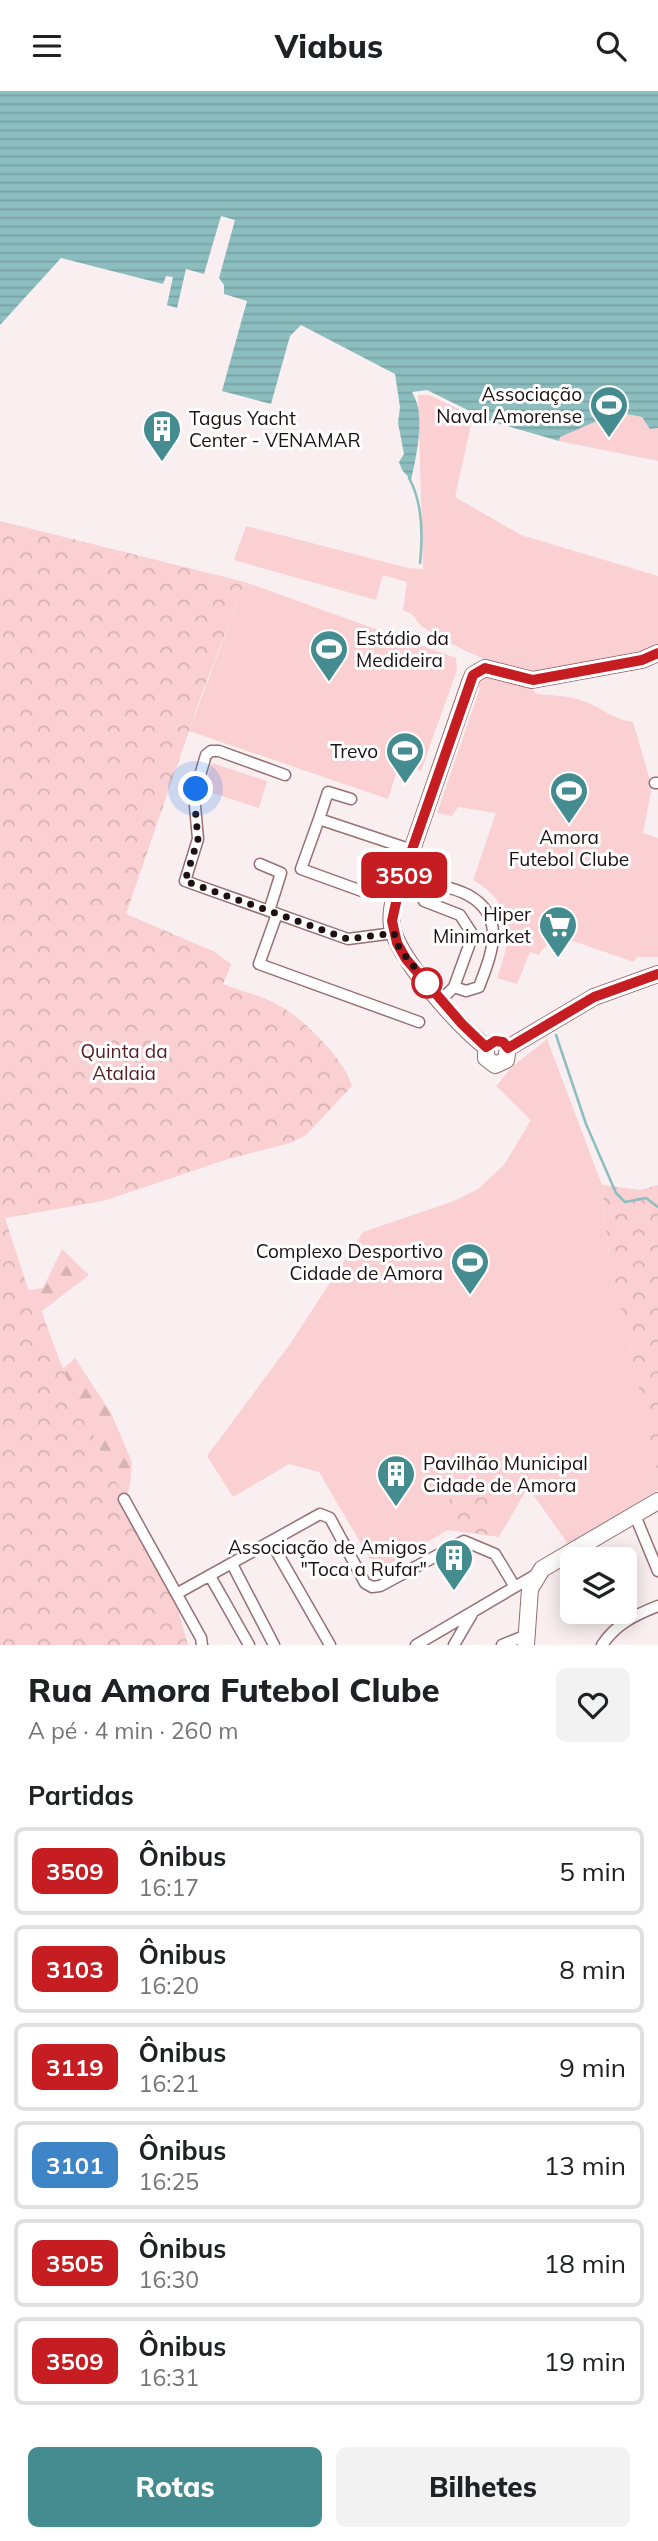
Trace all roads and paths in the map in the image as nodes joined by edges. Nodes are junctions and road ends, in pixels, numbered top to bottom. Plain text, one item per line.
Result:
1 (658, 653) edge
2 (285, 775) dead end
3 (351, 799) dead end
4 (318, 819) junction
5 (412, 850) junction
6 (260, 864) dead end
7 (400, 884) junction
8 (423, 892) junction
9 (370, 894) dead end
10 (273, 912) junction
11 (394, 933) junction
12 (658, 974) edge
13 (454, 987) junction
14 (441, 1000) junction
15 (419, 1022) dead end
16 (124, 1499) dead end
17 (658, 1501) edge
18 (634, 1513) junction
19 (271, 1542) junction
20 (232, 1564) junction
21 (658, 1571) edge
22 (537, 1574) junction
23 (210, 1576) junction
24 (515, 1587) junction
25 (178, 1593) junction
26 (658, 1607) edge
27 (473, 1612) junction
28 (528, 1639) edge
29 (246, 1643) edge
30 (202, 1645) edge
31 (274, 1645) edge
32 (330, 1645) edge
33 (416, 1645) edge
34 (454, 1645) edge
35 (502, 1645) edge
36 (602, 1645) edge

1 - 5 street
2 - 10 street
3 - 4 street
4 - 5 street
4 - 9 street
5 - 7 street
6 - 10 street
7 - 8 street
7 - 11 street
8 - 13 street
8 - 13 street
10 - 11 street
10 - 15 street
11 - 14 street
12 - 14 street
13 - 14 street
16 - 25 street
17 - 18 street
18 - 21 street
18 - 22 street
19 - 20 street
19 - 24 street
19 - 32 street
20 - 23 street
20 - 31 street
22 - 24 street
22 - 28 street
23 - 25 street
23 - 29 street
24 - 27 street
25 - 30 street
26 - 36 street
27 - 33 street
27 - 34 street
28 - 35 street

